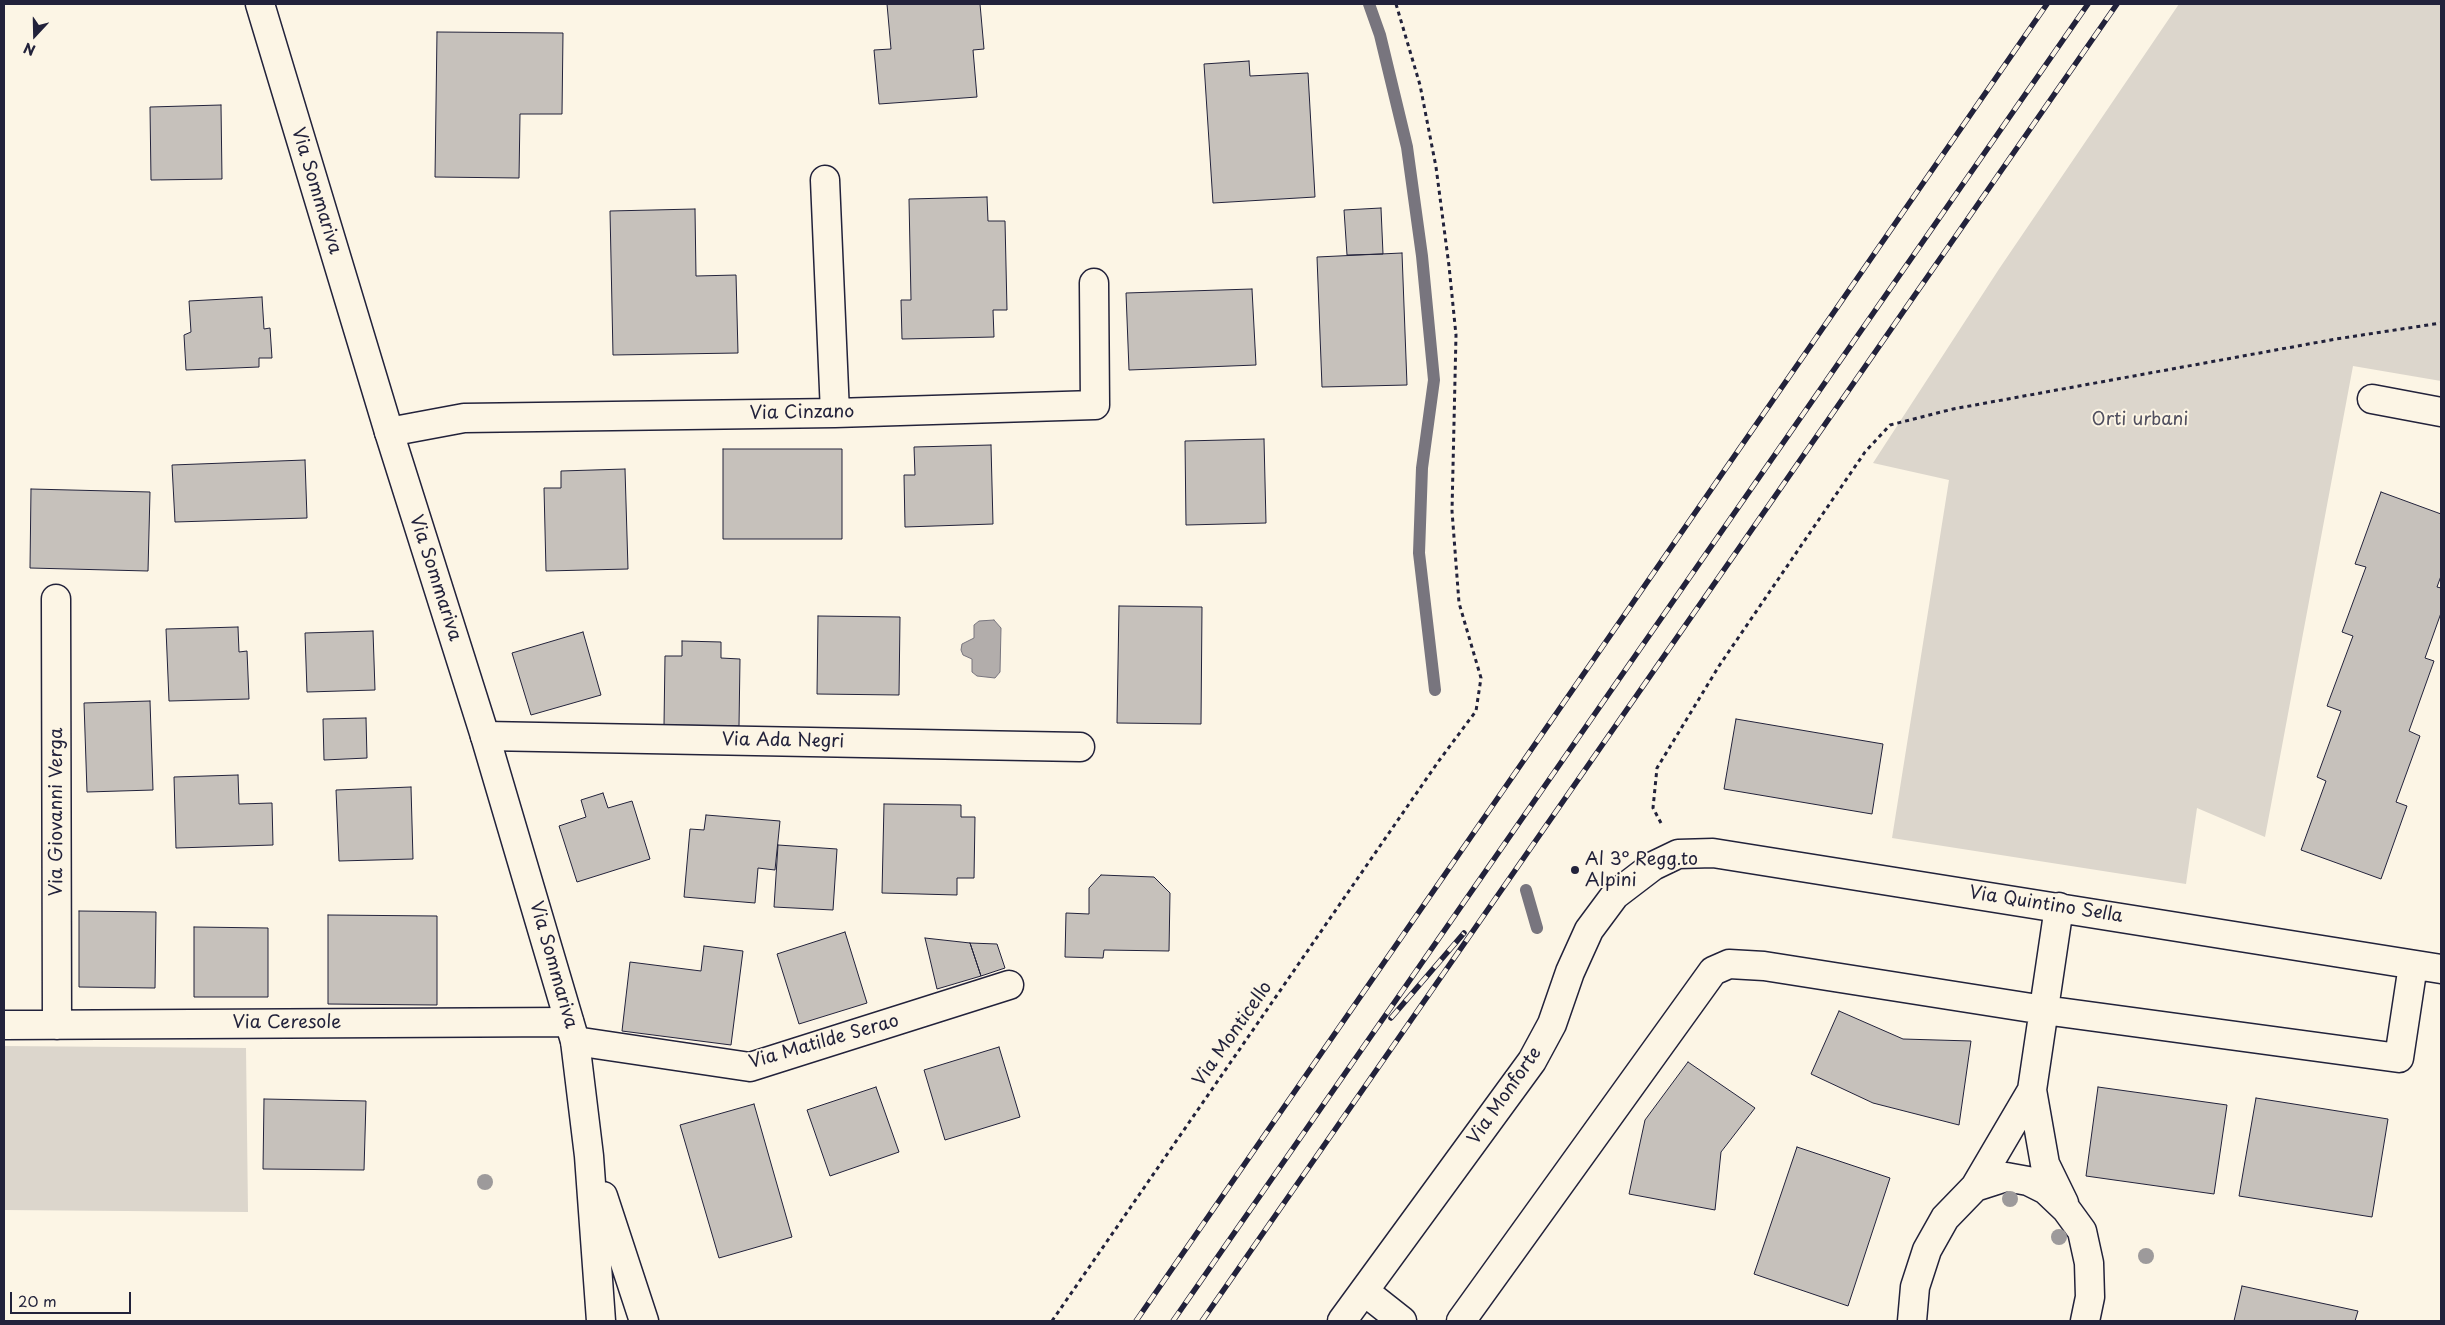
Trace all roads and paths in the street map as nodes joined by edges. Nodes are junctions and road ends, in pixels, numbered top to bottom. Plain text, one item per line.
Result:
1 (260, 4) edge
2 (1396, 4) edge
3 (826, 180) dead end
4 (1094, 283) dead end
5 (2441, 323) edge
6 (2372, 399) dead end
7 (2441, 412) edge
8 (835, 413) junction
9 (389, 432) junction
10 (56, 599) dead end
11 (485, 736) junction
12 (1080, 747) dead end
13 (1678, 854) junction
14 (1653, 866) joint
15 (2059, 907) junction
16 (2413, 965) junction
17 (2441, 969) edge
18 (1009, 984) dead end
19 (2044, 1010) junction
20 (4, 1025) edge
21 (57, 1025) junction
22 (572, 1031) junction
23 (2032, 1090) junction
24 (590, 1156) junction
25 (1975, 1187) junction
26 (2066, 1209) junction
27 (1364, 1291) junction
28 (601, 1321) edge
29 (644, 1321) edge
30 (1052, 1321) edge
31 (1342, 1321) edge
32 (1402, 1321) edge
33 (1461, 1321) edge
34 (1912, 1321) edge
35 (2085, 1321) edge

1 - 9 street, Via Sommariva
2 - 30 path, Via Monticello
3 - 8 street
4 - 8 street, Via Cinzano
5 - 13 path
6 - 7 street
8 - 9 street, Via Cinzano
9 - 11 street, Via Sommariva
10 - 21 street, Via Giovanni Verga
11 - 12 street, Via Ada Negri
11 - 22 street, Via Sommariva
13 - 14 street, Via Quintino Sella
13 - 15 street, Via Quintino Sella
14 - 27 street, Via Monforte
15 - 16 street, Via Quintino Sella
15 - 19 street
16 - 17 street, Via Quintino Sella
16 - 19 street
18 - 22 street, Via Matilde Serao
19 - 23 street
19 - 33 street
20 - 21 street, Via Ceresole
21 - 22 street, Via Ceresole
22 - 24 street, Via Sommariva
23 - 25 street
23 - 26 street
24 - 28 street, Via Sommariva
24 - 29 street, Via Sommariva
25 - 26 street
25 - 34 street
26 - 35 street
27 - 31 street, Via Monforte
27 - 32 street

